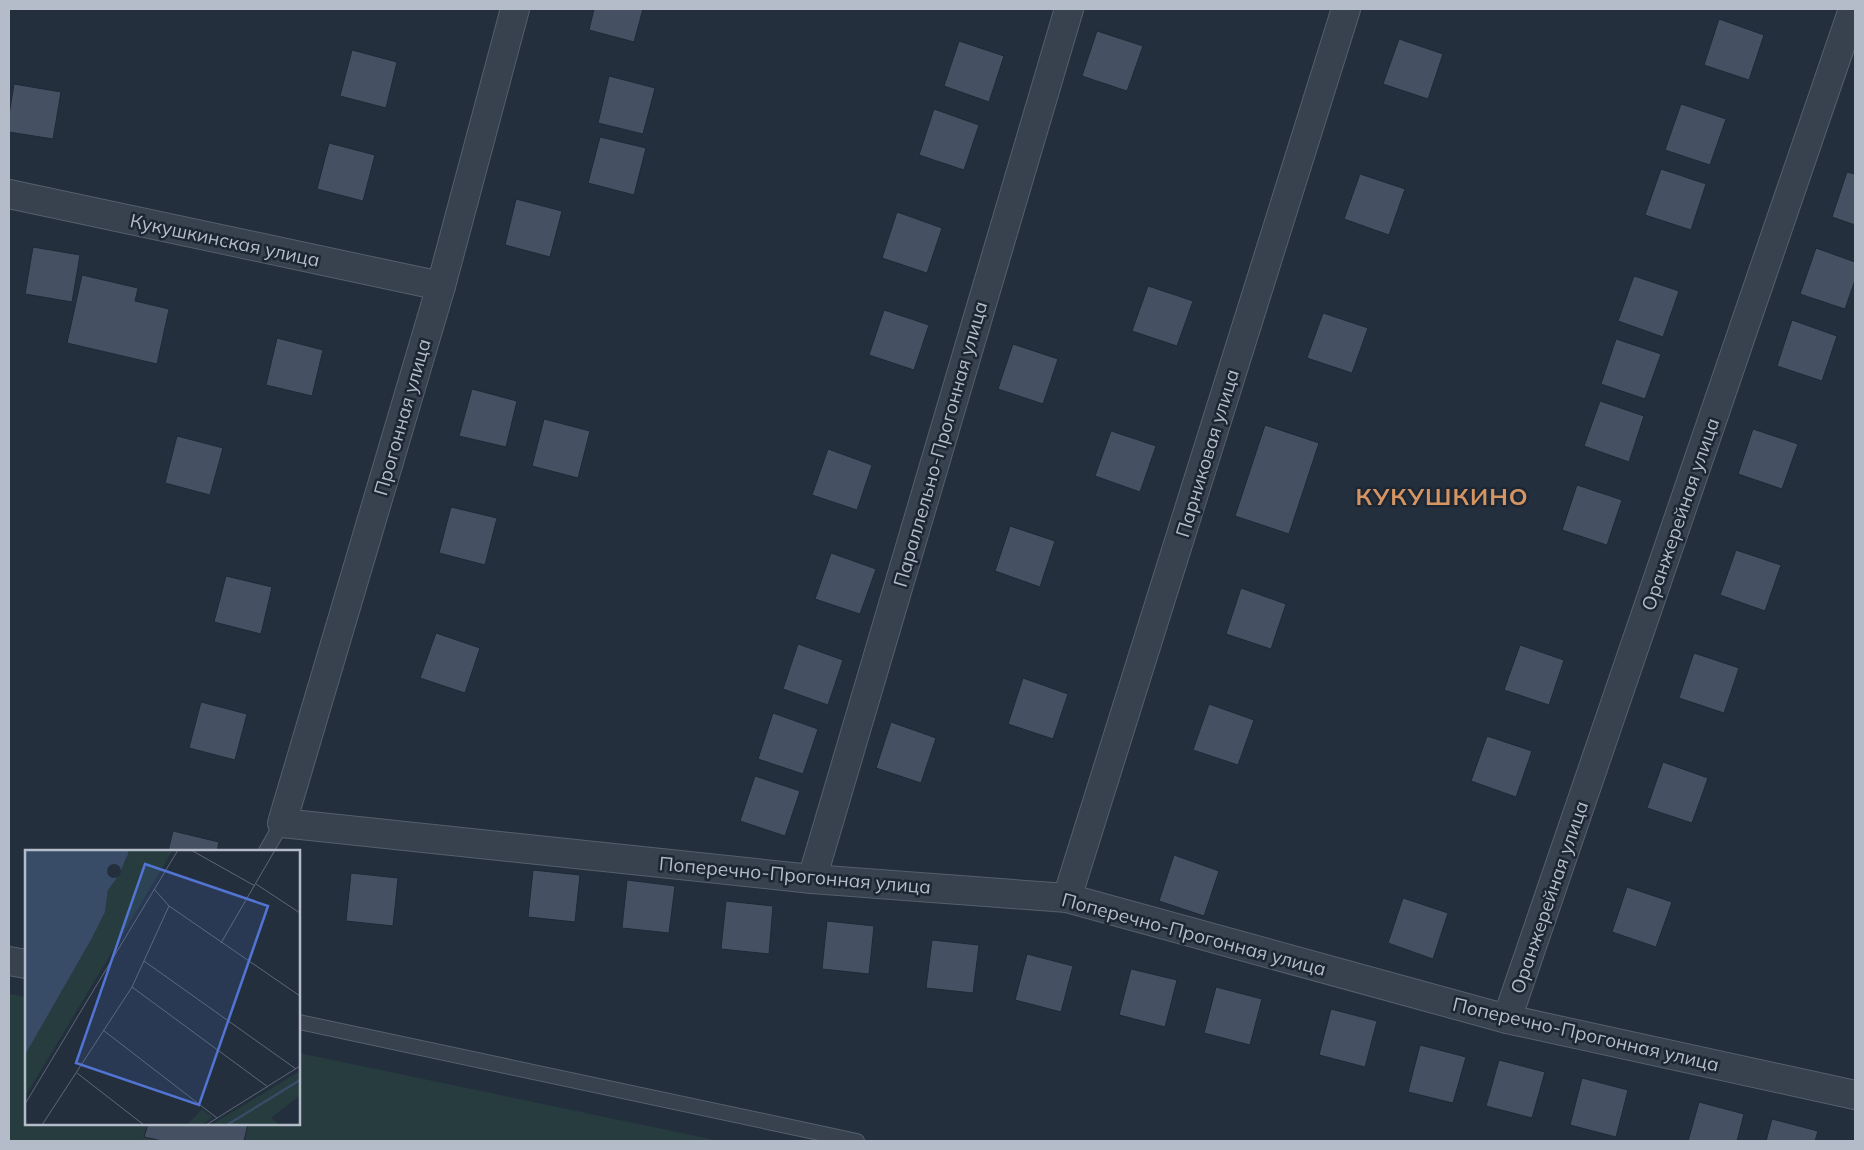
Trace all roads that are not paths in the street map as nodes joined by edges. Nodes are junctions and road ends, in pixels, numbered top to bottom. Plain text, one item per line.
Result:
1 (515, 9) edge
2 (1069, 9) edge
3 (1346, 9) edge
4 (1853, 9) edge
5 (9, 194) edge
6 (440, 286) junction
7 (282, 822) junction
8 (267, 850) edge
9 (812, 879) junction
10 (1067, 898) junction
11 (9, 961) edge
12 (25, 964) edge
13 (1507, 1019) junction
14 (300, 1022) edge
15 (1855, 1095) edge
16 (856, 1141) edge

1 - 6 street, Прогонная улица
2 - 9 street, Параллельно-Прогонная улица
3 - 10 street, Парниковая улица
4 - 13 street, Оранжерейная улица
5 - 6 street, Кукушкинская улица
6 - 7 street, Прогонная улица
7 - 8 lane
7 - 9 street, Поперечно-Прогонная улица
9 - 10 street, Поперечно-Прогонная улица
10 - 13 street, Поперечно-Прогонная улица
11 - 12 street
13 - 15 street, Поперечно-Прогонная улица
14 - 16 lane

